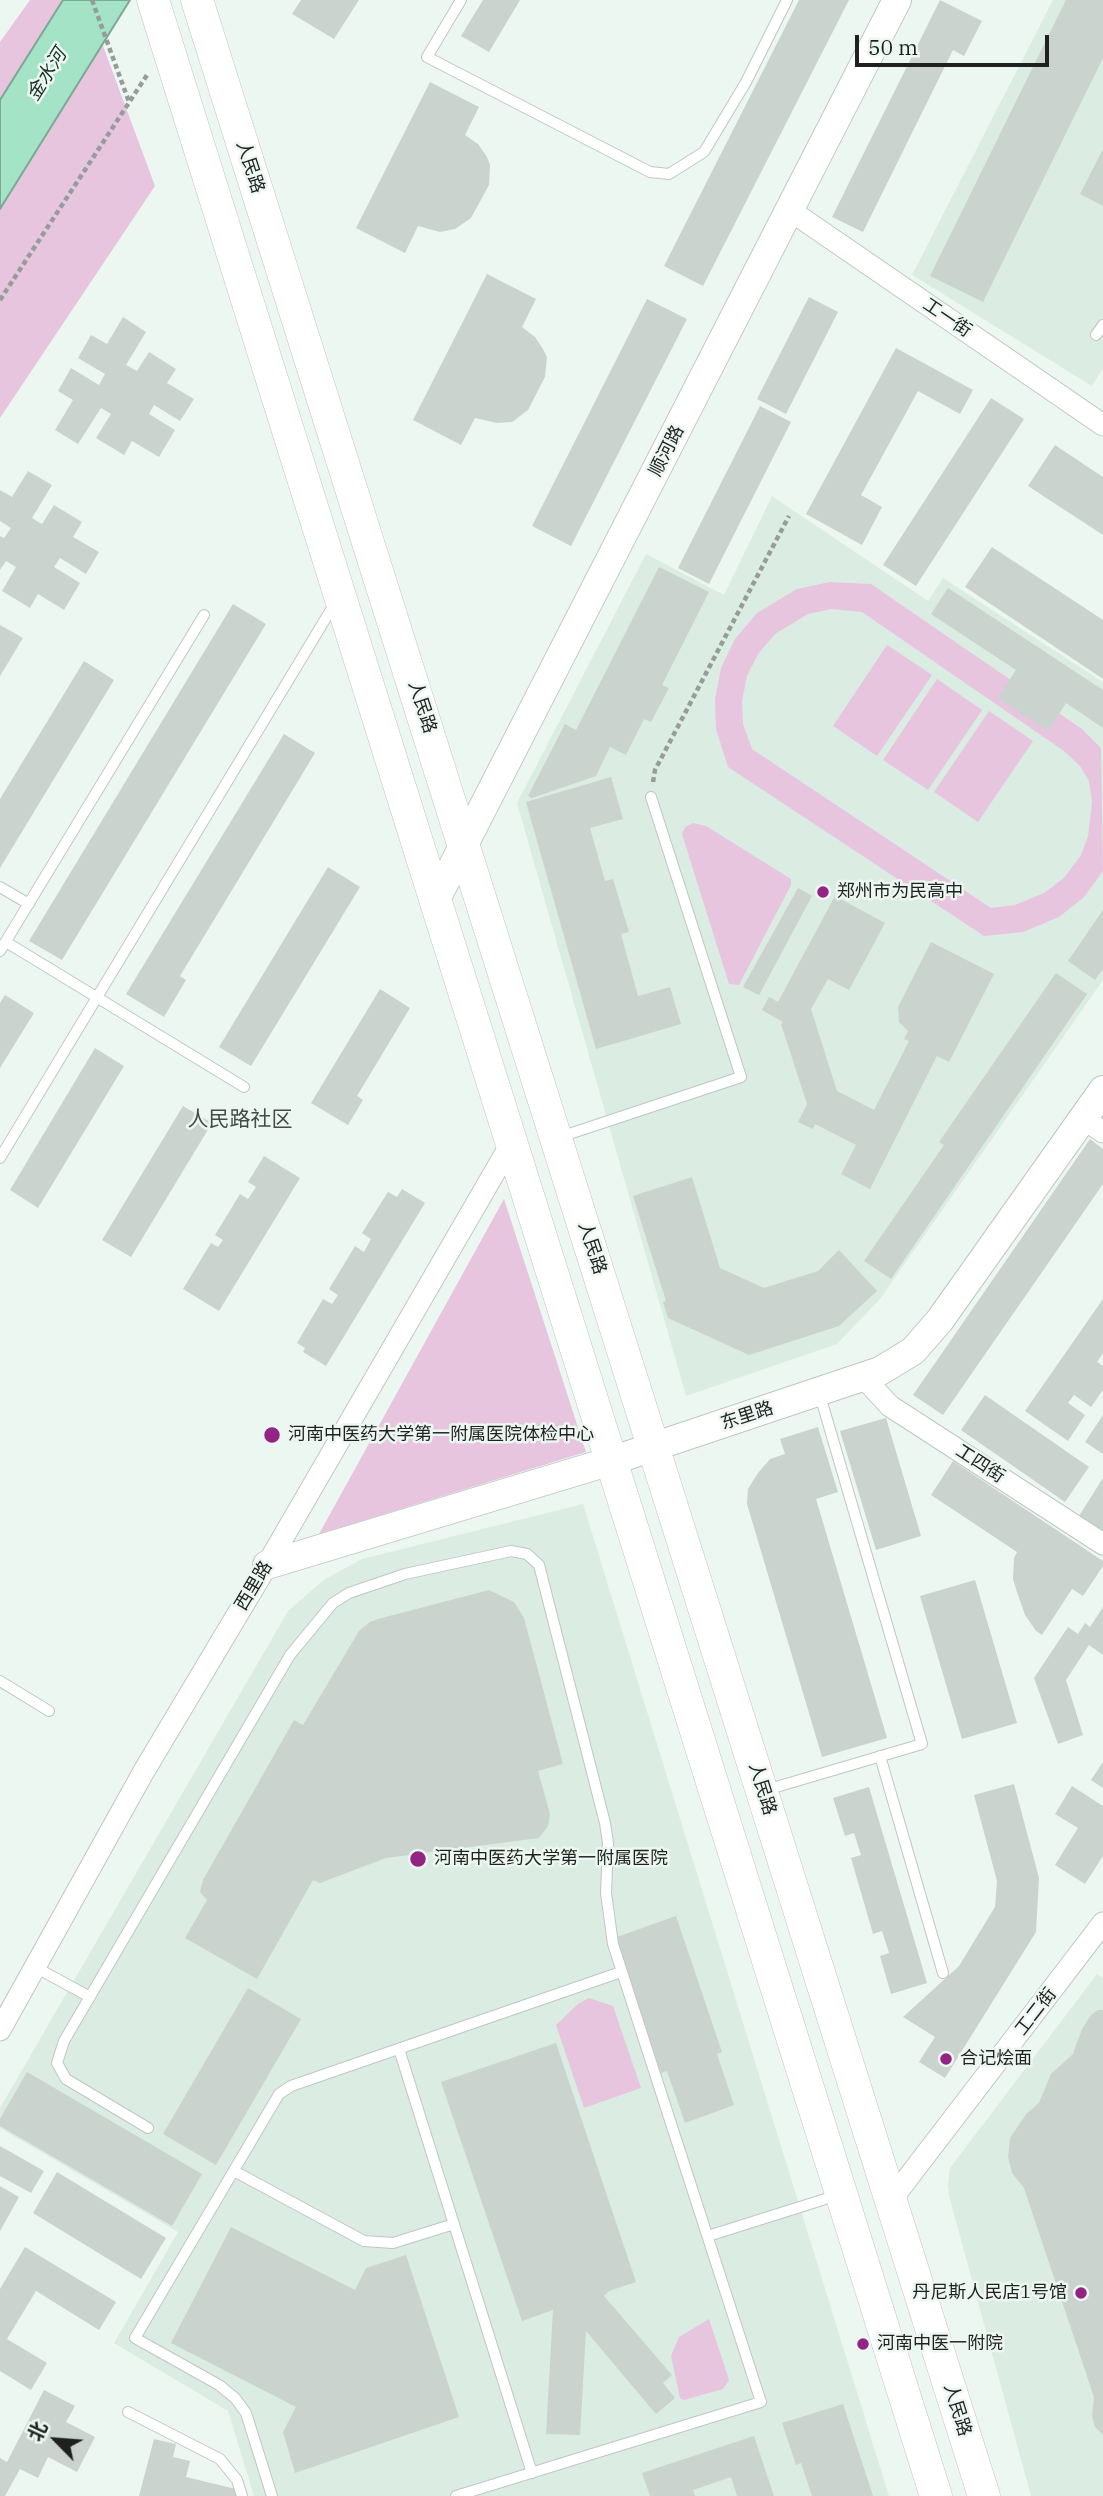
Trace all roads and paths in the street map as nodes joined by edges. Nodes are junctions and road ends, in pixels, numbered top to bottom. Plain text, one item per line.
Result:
1 (92, 0) edge
2 (153, 0) edge
3 (197, 0) edge
4 (461, 0) edge
5 (787, 0) edge
6 (897, 0) edge
7 (166, 46) junction
8 (129, 102) junction
9 (791, 211) junction
10 (0, 300) edge
11 (1103, 325) edge
12 (1096, 335) dead end
13 (1103, 425) edge
14 (789, 516) dead end
15 (340, 597) junction
16 (204, 615) dead end
17 (651, 797) joint
18 (465, 844) junction
19 (0, 887) edge
20 (435, 901) junction
21 (29, 904) junction
22 (3, 947) edge
23 (97, 998) junction
24 (244, 1087) dead end
25 (1103, 1090) edge
26 (1093, 1125) edge
27 (557, 1138) junction
28 (511, 1144) junction
29 (0, 1158) edge
30 (863, 1377) junction
31 (819, 1392) junction
32 (655, 1447) junction
33 (611, 1461) junction
34 (1103, 1544) edge
35 (267, 1565) junction
36 (0, 1681) edge
37 (49, 1712) dead end
38 (880, 1756) junction
39 (763, 1791) junction
40 (1103, 1923) edge
41 (35, 1967) junction
42 (621, 1972) junction
43 (943, 1973) dead end
44 (90, 1997) junction
45 (0, 2030) edge
46 (399, 2049) junction
47 (148, 2129) dead end
48 (234, 2171) junction
49 (841, 2194) junction
50 (891, 2200) junction
51 (454, 2224) junction
52 (708, 2236) junction
53 (128, 2412) dead end
54 (532, 2473) junction
55 (242, 2496) edge
56 (272, 2496) edge
57 (456, 2496) edge
58 (936, 2496) edge
59 (984, 2496) edge

1 - 8 path
2 - 7 main road
3 - 18 main road, 人民路
4 - 5 lane
6 - 9 street, 顺河路
7 - 8 path
7 - 15 main road
8 - 10 path
9 - 13 street, 工一街
9 - 18 street, 顺河路
11 - 12 lane
14 - 17 path
15 - 20 main road
15 - 23 lane
16 - 21 lane
17 - 27 lane
18 - 20 street, 顺河路
18 - 27 main road, 人民路
19 - 21 lane
20 - 28 main road
21 - 22 lane
22 - 23 lane
23 - 24 lane
23 - 29 lane
25 - 26 street, 东里路
26 - 30 street, 东里路
27 - 32 main road, 人民路
28 - 33 main road
28 - 35 street, 西里路
30 - 31 street, 东里路
30 - 34 street, 工四街
31 - 32 street, 东里路
31 - 38 lane
32 - 33 street, 东里路
32 - 39 main road, 人民路
33 - 35 street, 东里路
33 - 49 main road
35 - 41 street, 西里路
36 - 37 lane
38 - 39 lane
38 - 43 lane
39 - 50 main road, 人民路
40 - 50 street, 工二街
41 - 44 lane
41 - 45 street, 西里路
42 - 44 lane
42 - 46 lane
42 - 52 lane
44 - 47 lane
46 - 48 lane
46 - 51 lane
48 - 51 lane
48 - 56 lane
49 - 52 lane
49 - 58 main road
50 - 59 main road, 人民路
51 - 54 lane
52 - 54 lane
53 - 55 lane
54 - 57 lane

